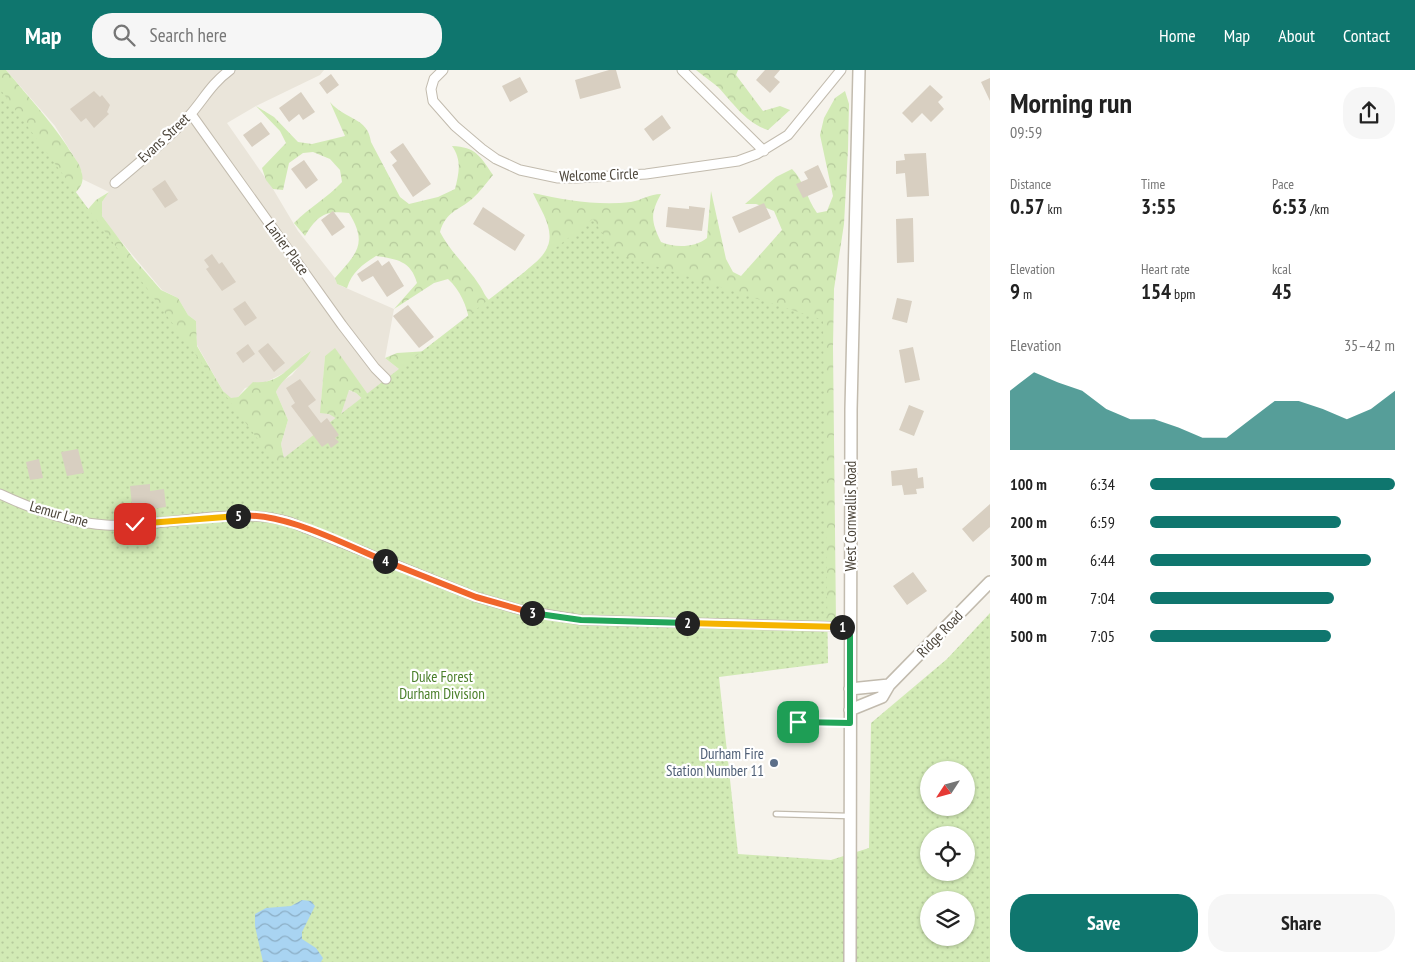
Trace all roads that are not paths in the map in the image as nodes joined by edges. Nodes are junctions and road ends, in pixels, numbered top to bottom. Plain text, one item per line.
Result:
1 (230, 70) edge
2 (443, 70) edge
3 (682, 70) edge
4 (841, 70) edge
5 (859, 70) edge
6 (191, 114) junction
7 (764, 151) junction
8 (115, 183) dead end
9 (386, 379) dead end
10 (0, 494) edge
11 (990, 582) edge
12 (850, 627) junction
13 (889, 685) junction
14 (850, 689) junction
15 (850, 710) junction
16 (798, 722) dead end
17 (850, 723) junction
18 (776, 814) dead end
19 (850, 816) junction
20 (850, 962) edge

1 - 6 street, Evans Street
2 - 7 street, Welcome Circle
3 - 7 street
4 - 7 street, Welcome Circle
5 - 12 street, West Cornwallis Road
6 - 8 street, Evans Street
6 - 9 street, Lanier Place
10 - 12 street, Lemur Lane
11 - 13 street, Ridge Road
12 - 14 street, West Cornwallis Road
13 - 14 street
13 - 15 street, Ridge Road
14 - 15 street, West Cornwallis Road
15 - 17 street, West Cornwallis Road
16 - 17 lane
17 - 19 street, West Cornwallis Road
18 - 19 lane
19 - 20 street, West Cornwallis Road

